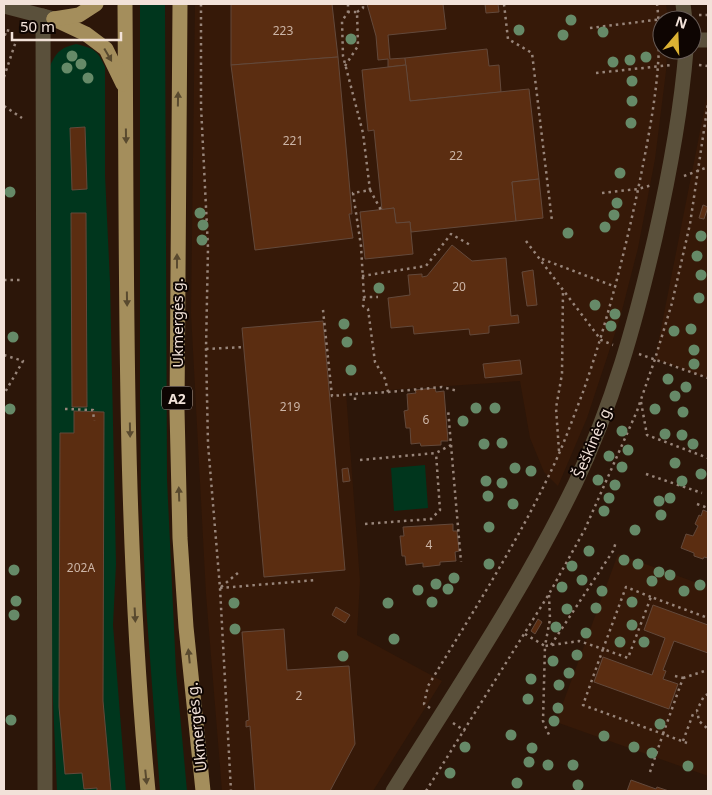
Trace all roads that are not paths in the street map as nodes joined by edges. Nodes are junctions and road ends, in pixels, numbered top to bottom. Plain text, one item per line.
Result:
1 (96, 4) edge
2 (125, 4) edge
3 (180, 4) edge
4 (4, 6) edge
5 (49, 17) junction
6 (685, 60) edge
7 (125, 88) junction
8 (45, 791) edge
9 (148, 791) edge
10 (203, 791) edge
11 (393, 791) edge

1 - 5 highway
2 - 7 highway
10 -> 3 highway, Ukmergės g. / A2
4 - 5 street
5 -> 7 highway
5 - 8 street
6 - 11 street, Šeškinės g.
7 -> 9 highway

